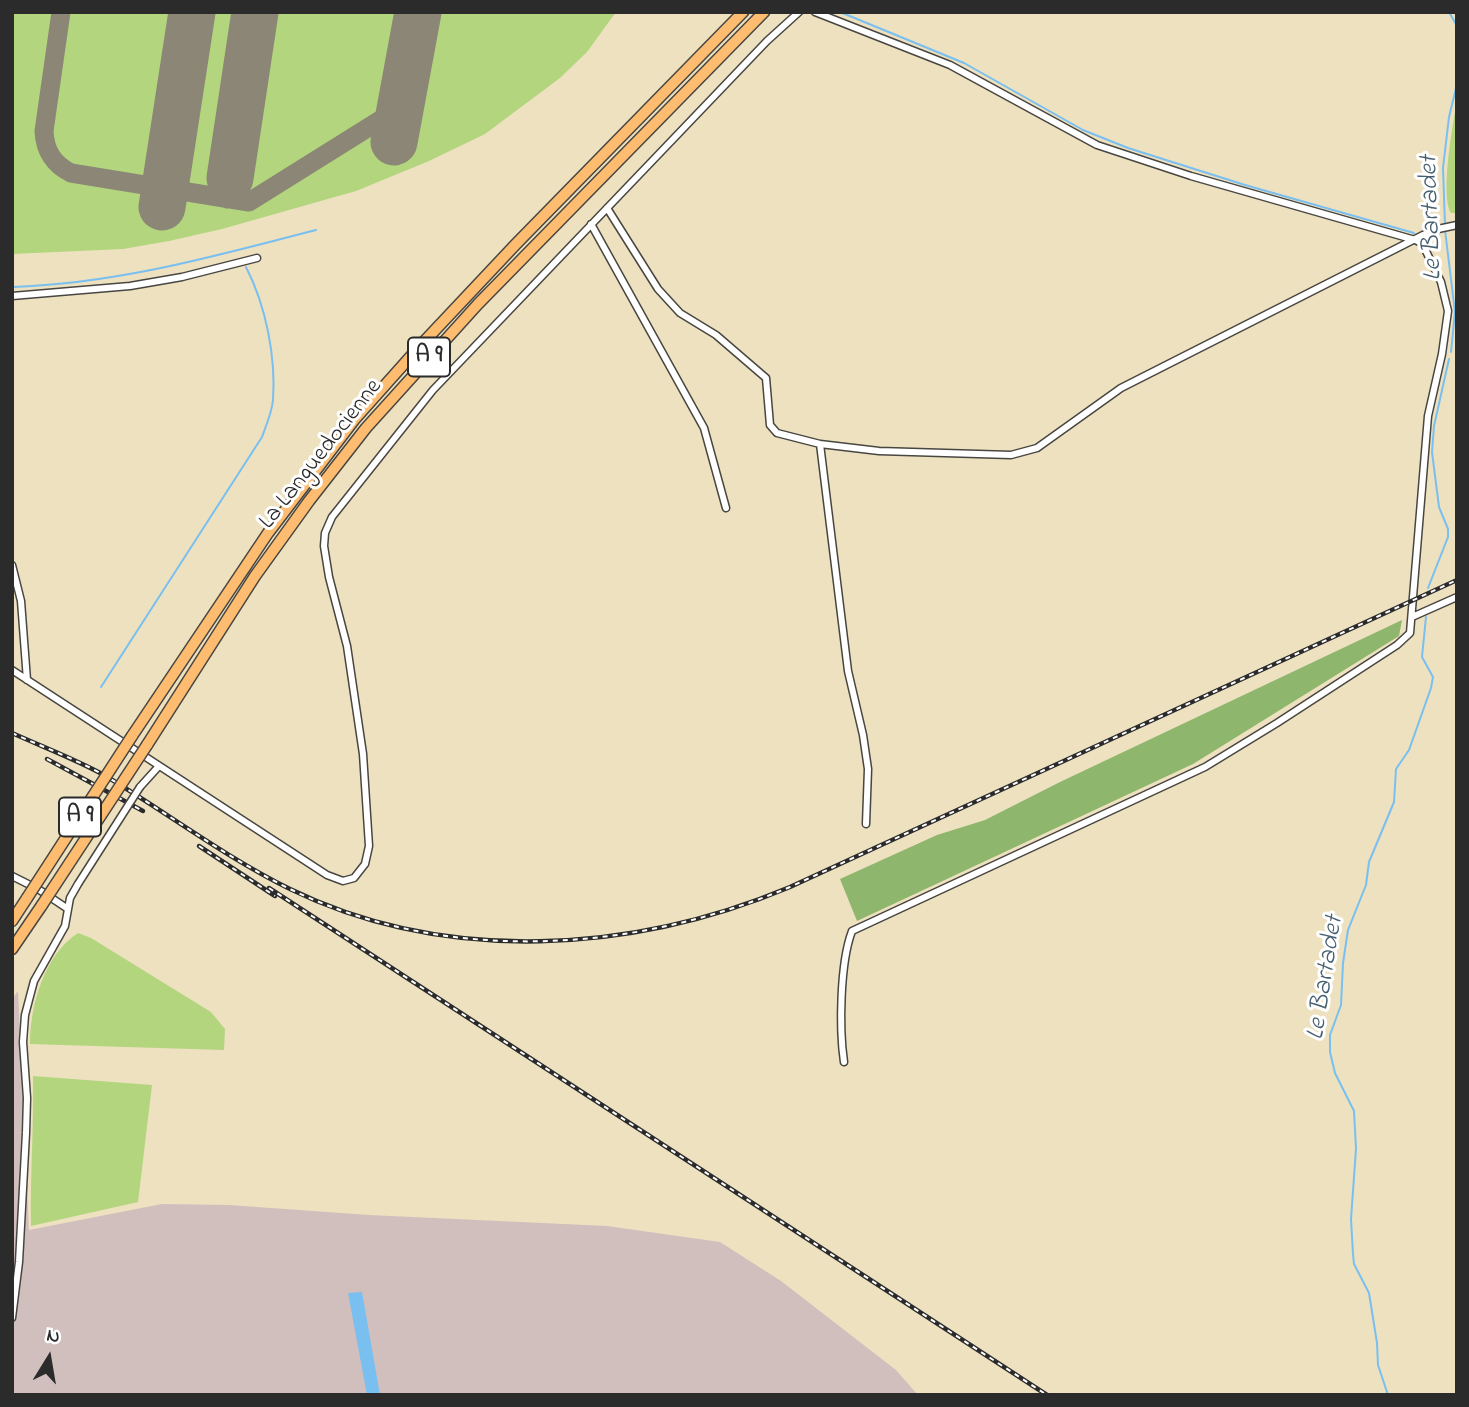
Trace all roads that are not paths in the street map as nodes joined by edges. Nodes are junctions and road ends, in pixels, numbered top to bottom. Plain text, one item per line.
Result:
1 (734, 12) edge
2 (743, 12) edge
3 (764, 12) edge
4 (799, 12) edge
5 (815, 12) edge
6 (723, 33) junction
7 (607, 208) junction
8 (592, 224) junction
9 (1455, 225) edge
10 (1415, 240) junction
11 (257, 258) dead end
12 (12, 296) edge
13 (820, 444) junction
14 (726, 508) dead end
15 (12, 565) edge
16 (1457, 597) edge
17 (1412, 617) junction
18 (12, 670) edge
19 (27, 680) junction
20 (159, 766) junction
21 (866, 824) dead end
22 (12, 876) edge
23 (68, 909) junction
24 (12, 921) edge
25 (12, 949) edge
26 (844, 1062) dead end
27 (12, 1315) edge

1 - 6 highway
2 - 6 highway, La Languedocienne / A 9
3 - 25 highway, La Languedocienne / A 9, bridge
4 - 7 street
5 - 10 street
6 - 24 highway, La Languedocienne / A 9, bridge
7 - 8 street
7 - 13 street
8 - 14 street
8 - 20 street
9 - 10 street
10 - 13 street
10 - 17 street
11 - 12 street
13 - 21 street
15 - 19 street
16 - 17 street
17 - 26 street
18 - 19 street
19 - 20 street
20 - 23 street, bridge
22 - 23 street
23 - 27 street

